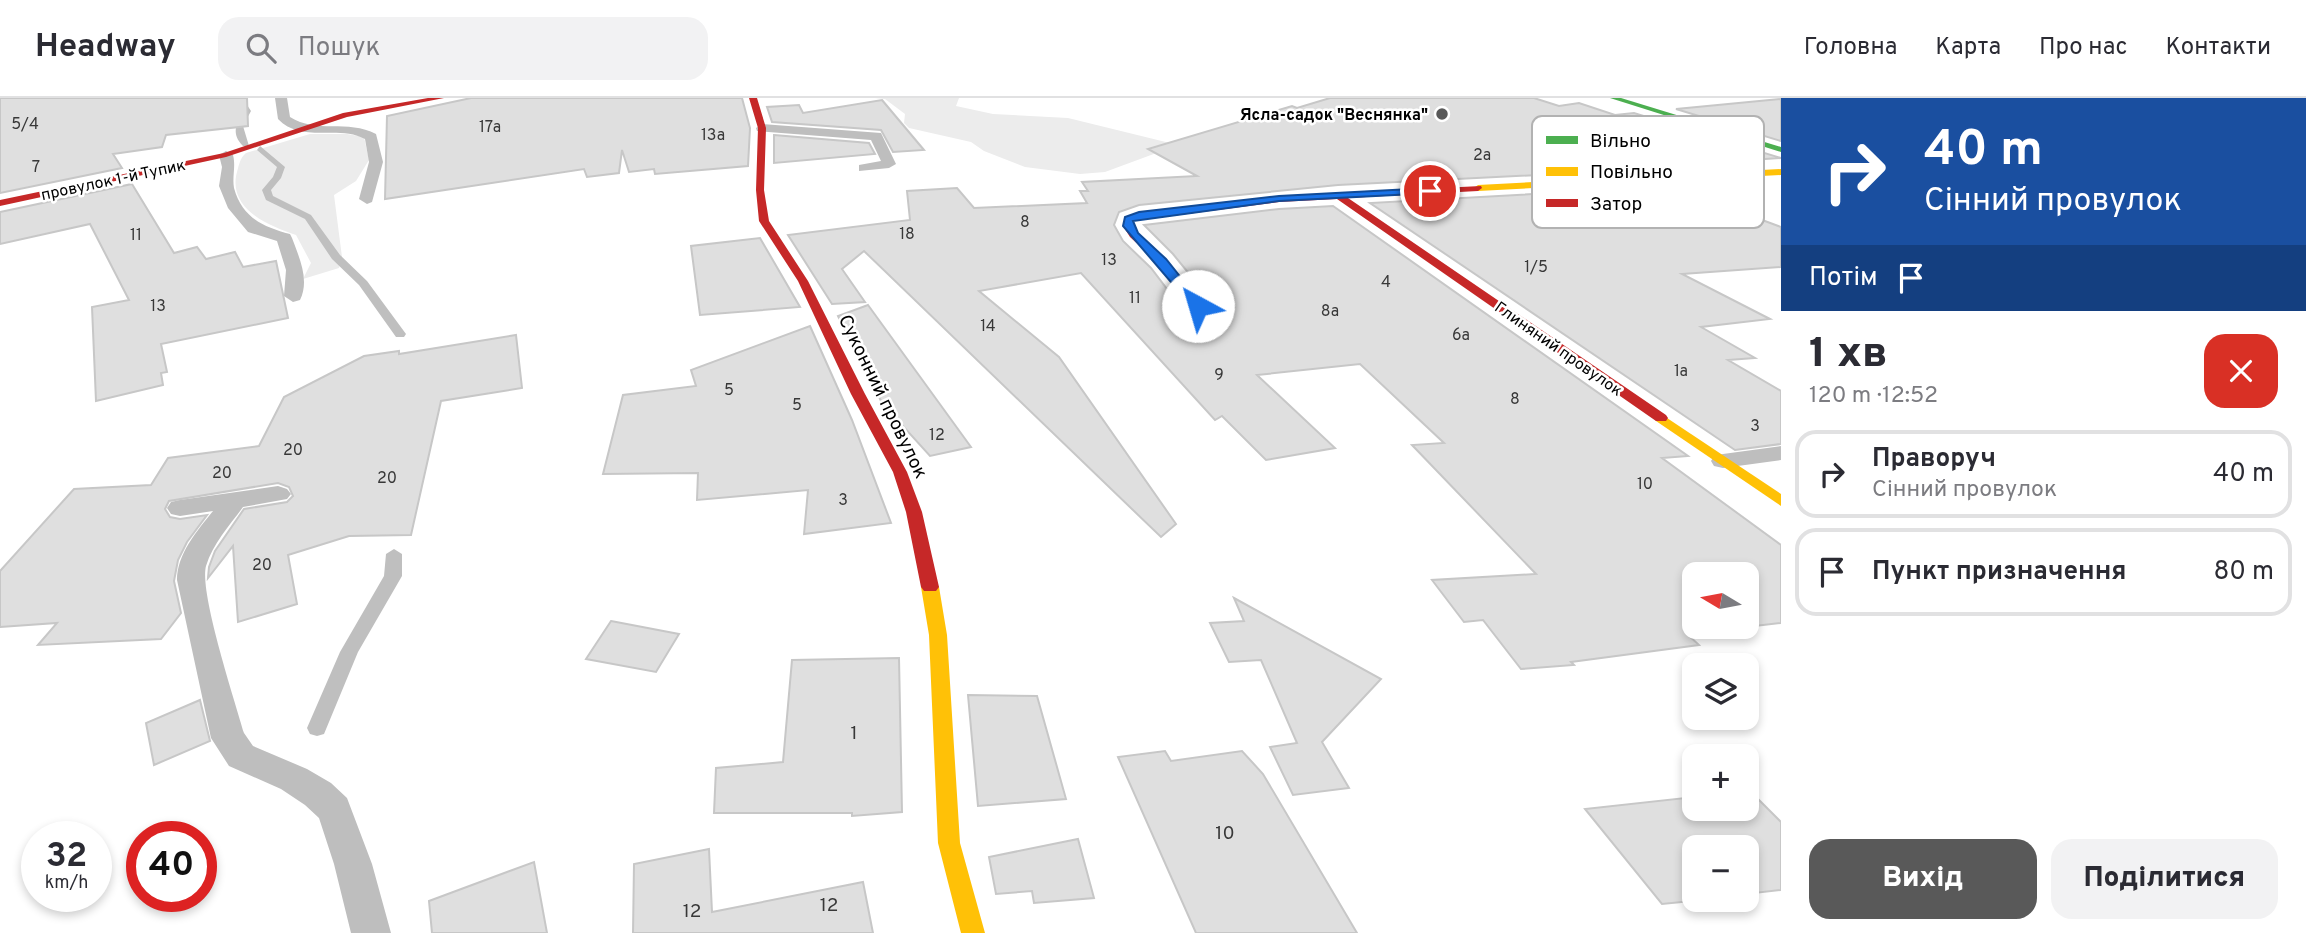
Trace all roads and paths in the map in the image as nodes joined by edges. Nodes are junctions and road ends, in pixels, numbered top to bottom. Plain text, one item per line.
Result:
1 (281, 98) edge
2 (440, 98) edge
3 (753, 98) edge
4 (1614, 98) edge
5 (1674, 116) edge
6 (762, 128) junction
7 (303, 129) junction
8 (226, 155) junction
9 (864, 168) dead end
10 (1532, 185) edge
11 (1338, 195) junction
12 (367, 199) dead end
13 (0, 203) edge
14 (293, 296) dead end
15 (1198, 306) dead end
16 (1781, 453) edge
17 (1723, 461) junction
18 (278, 494) dead end
19 (235, 500) junction
20 (1781, 501) edge
21 (180, 508) dead end
22 (371, 933) edge
23 (973, 933) edge

1 - 7 lane
2 - 7 street
3 - 6 street, Суконний провулок
4 - 5 street
6 - 9 lane
6 - 23 street, Суконний провулок
7 - 8 street, провулок 1-й Тупик
7 - 12 lane
8 - 13 street, провулок 1-й Тупик
8 - 14 lane
10 - 11 street
11 - 15 street
11 - 17 street, Глиняний провулок
16 - 17 lane
17 - 20 street, Глиняний провулок
18 - 19 lane
19 - 21 lane
19 - 22 lane

